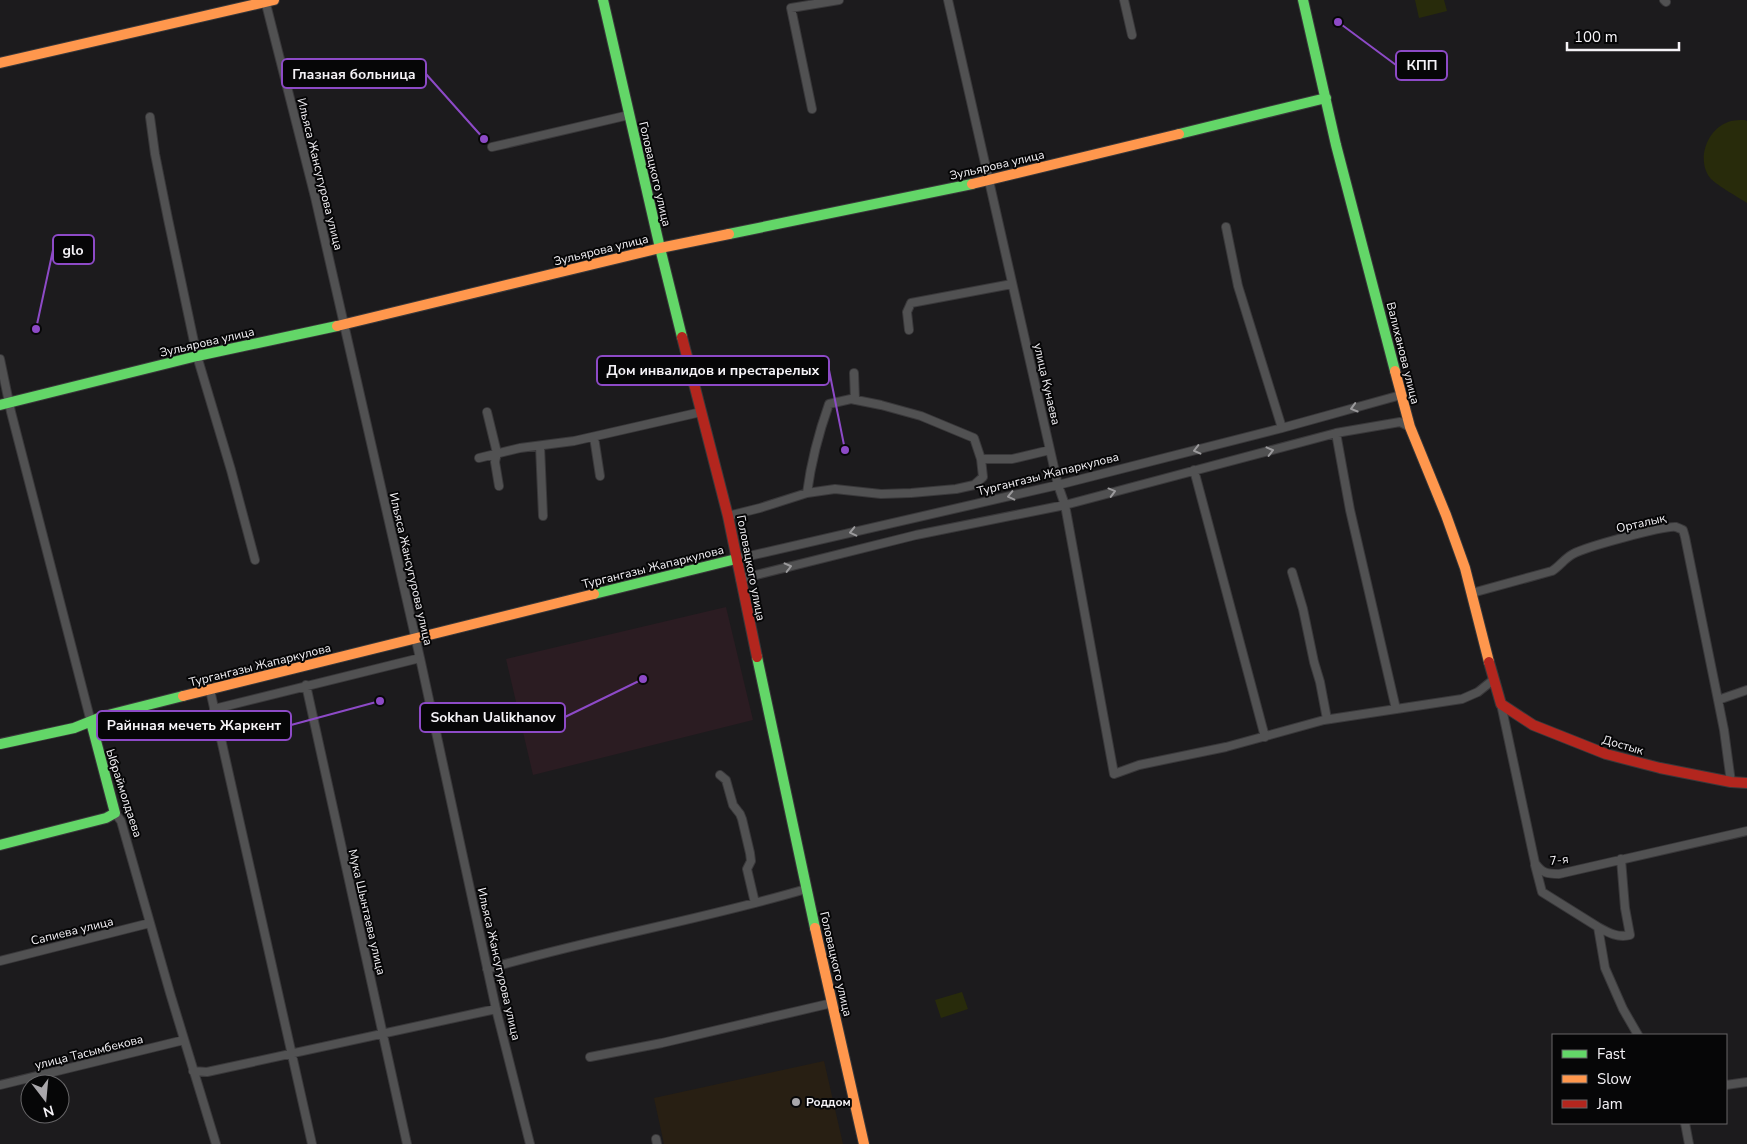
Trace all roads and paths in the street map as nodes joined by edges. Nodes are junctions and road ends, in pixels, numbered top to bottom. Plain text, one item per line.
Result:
1 (603, 0) edge
2 (839, 0) edge
3 (948, 0) edge
4 (1124, 0) edge
5 (1303, 0) edge
6 (268, 1) edge
7 (1132, 35) dead end
8 (0, 63) edge
9 (1326, 98) junction
10 (812, 109) dead end
11 (629, 115) junction
12 (150, 117) dead end
13 (492, 147) dead end
14 (988, 181) junction
15 (1226, 228) dead end
16 (660, 248) junction
17 (1012, 284) junction
18 (343, 324) junction
19 (909, 330) dead end
20 (197, 356) junction
21 (0, 359) edge
22 (854, 373) dead end
23 (1401, 395) junction
24 (856, 400) junction
25 (5, 404) edge
26 (487, 412) dead end
27 (701, 412) junction
28 (1410, 427) junction
29 (1282, 428) junction
30 (1336, 434) junction
31 (594, 437) junction
32 (540, 446) junction
33 (1050, 450) junction
34 (497, 453) junction
35 (479, 458) dead end
36 (981, 459) junction
37 (1194, 470) junction
38 (600, 476) dead end
39 (1058, 485) junction
40 (499, 486) dead end
41 (807, 493) junction
42 (1065, 505) junction
43 (543, 516) dead end
44 (728, 516) junction
45 (255, 560) dead end
46 (736, 560) junction
47 (1292, 572) dead end
48 (740, 579) junction
49 (1472, 593) junction
50 (415, 640) junction
51 (420, 658) junction
52 (1493, 680) junction
53 (306, 686) junction
54 (210, 690) junction
55 (1747, 690) edge
56 (1718, 700) junction
57 (1501, 704) junction
58 (1396, 708) junction
59 (214, 709) junction
60 (1327, 719) junction
61 (91, 722) junction
62 (1265, 737) junction
63 (0, 744) edge
64 (720, 775) dead end
65 (1731, 782) junction
66 (1747, 783) edge
67 (116, 813) junction
68 (1747, 831) edge
69 (0, 844) edge
70 (1621, 859) junction
71 (1535, 863) junction
72 (806, 889) junction
73 (755, 903) junction
74 (150, 923) junction
75 (1598, 926) junction
76 (0, 961) edge
77 (487, 969) junction
78 (832, 1004) junction
79 (496, 1009) junction
80 (383, 1034) junction
81 (1637, 1034) edge
82 (184, 1040) junction
83 (292, 1053) junction
84 (590, 1057) dead end
85 (193, 1072) junction
86 (1747, 1082) edge
87 (0, 1085) edge
88 (1727, 1085) edge
89 (1685, 1124) edge
90 (216, 1144) edge
91 (312, 1144) edge
92 (407, 1144) edge
93 (530, 1144) edge
94 (864, 1144) edge
95 (1689, 1144) edge

1 - 11 street, Головацкого улица
2 - 10 street
3 - 14 street, улица Кунаева
4 - 7 street
5 - 9 street, Валиханова улица
6 - 8 street
6 - 18 street, Ильяса Жансугурова улица
9 - 14 street, Зульярова улица
9 - 23 street, Валиханова улица
11 - 13 street
11 - 16 street, Головацкого улица
12 - 20 street
14 - 16 street, Зульярова улица
14 - 17 street, улица Кунаева
15 - 29 street
16 - 18 street, Зульярова улица
16 - 27 street, Головацкого улица
17 - 19 street
17 - 33 street, улица Кунаева
18 - 20 street, Зульярова улица
18 - 50 street, Ильяса Жансугурова улица
20 - 25 street, Зульярова улица
20 - 45 street
21 - 25 street, Ыбраймолдаева
22 - 24 street
23 - 28 street, Валиханова улица
23 -> 29 street, Тургангазы Жапаркулова
24 - 36 street
24 - 41 street
25 - 61 street, Ыбраймолдаева
26 - 34 street
27 - 31 street
27 - 44 street, Головацкого улица
28 - 30 street
28 - 49 street, Валиханова улица
29 -> 39 street, Тургангазы Жапаркулова
37 -> 30 street
30 - 58 street
31 - 32 street
31 - 38 street
32 - 34 street
32 - 43 street
33 - 36 street
33 - 39 street, улица Кунаева
34 - 35 street
34 - 40 street
36 - 41 street
42 -> 37 street
37 - 62 street
39 - 42 street, улица Кунаева
39 -> 46 street, Тургангазы Жапаркулова
41 - 44 street
48 -> 42 street
42 - 62 street, улица Кунаева
44 - 46 street, Головацкого улица
46 - 48 street, Головацкого улица
46 - 50 street, Тургангазы Жапаркулова
47 - 60 street
48 - 72 street, Головацкого улица
49 - 52 street, Валиханова улица
49 - 56 street, Орталық
50 - 51 street, Ильяса Жансугурова улица
50 - 54 street, Тургангазы Жапаркулова
51 - 53 street
51 - 77 street, Ильяса Жансугурова улица
52 - 57 street, Валиханова улица
52 - 58 street
53 - 59 street
53 - 80 street, Мука Шынтаева улица
54 - 59 street
54 - 61 street, Тургангазы Жапаркулова
55 - 56 street
56 - 65 street
57 - 65 street, Достык
57 - 71 street, 7-я
58 - 60 street
59 - 83 street
60 - 62 street
61 - 63 street, Тургангазы Жапаркулова
61 - 67 street, Ыбраймолдаева
64 - 73 street
65 - 66 street, Достык
67 - 69 street
67 - 74 street, Ыбраймолдаева
68 - 70 street, 7-я
70 - 71 street, 7-я
70 - 75 street
71 - 75 street
72 - 73 street
72 - 78 street, Головацкого улица
73 - 77 street
74 - 76 street, Сапиева улица
74 - 82 street, Ыбраймолдаева
75 - 81 street
77 - 79 street, Ильяса Жансугурова улица
78 - 84 street
78 - 94 street, Головацкого улица
79 - 80 street
79 - 93 street, Ильяса Жансугурова улица
80 - 83 street
80 - 92 street, Мука Шынтаева улица
82 - 85 street, Ыбраймолдаева
82 - 87 street, улица Тасымбекова
83 - 85 street
83 - 91 street
85 - 90 street, Ыбраймолдаева
86 - 88 street
89 - 95 street

